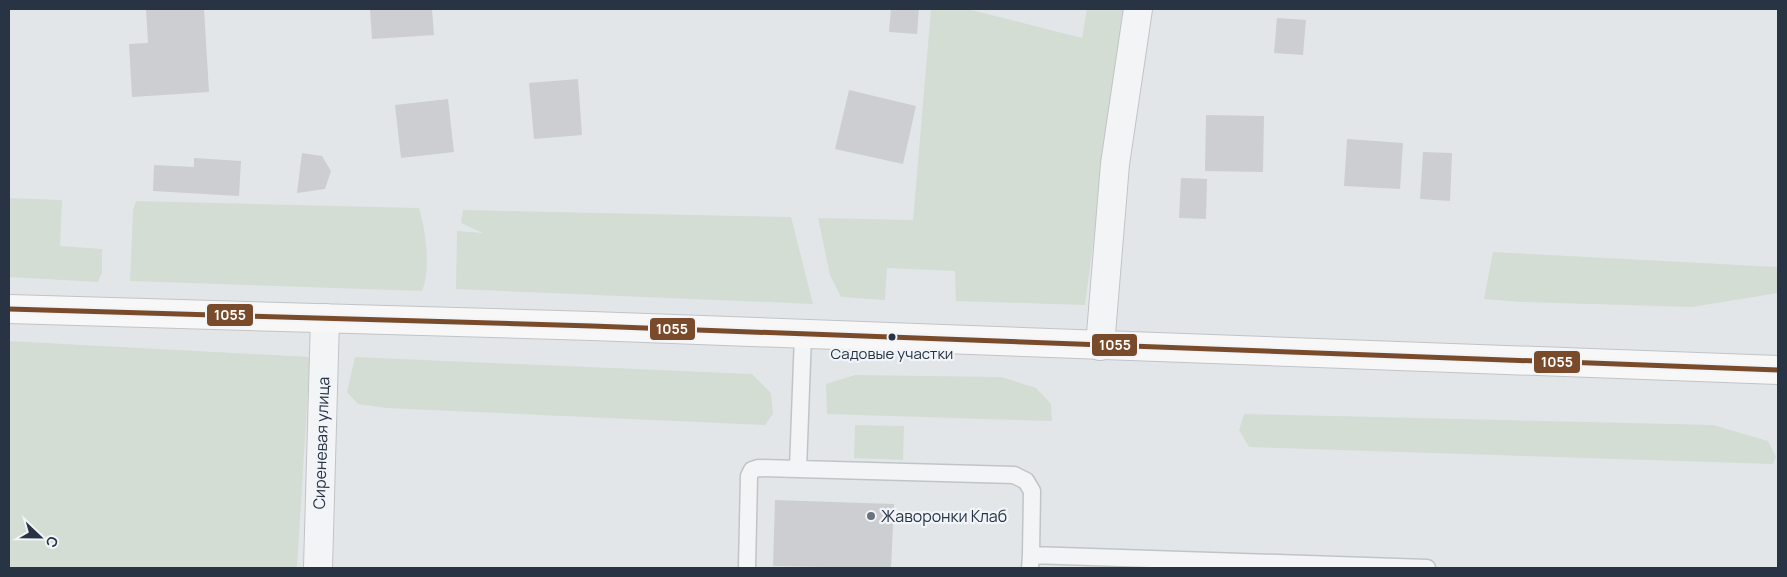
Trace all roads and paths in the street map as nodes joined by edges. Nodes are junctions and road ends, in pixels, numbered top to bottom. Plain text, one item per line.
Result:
1 (1138, 9) edge
2 (9, 309) edge
3 (325, 318) junction
4 (802, 334) junction
5 (1100, 346) junction
6 (1778, 370) edge
7 (798, 469) junction
8 (1030, 562) edge
9 (318, 568) edge
10 (747, 568) edge
11 (1427, 568) edge

1 - 5 street
2 - 3 main road
3 - 4 main road
3 - 9 street, Сиреневая улица
4 - 5 main road
4 - 7 lane
5 - 6 main road
7 - 8 lane
7 - 10 lane
8 - 11 lane

